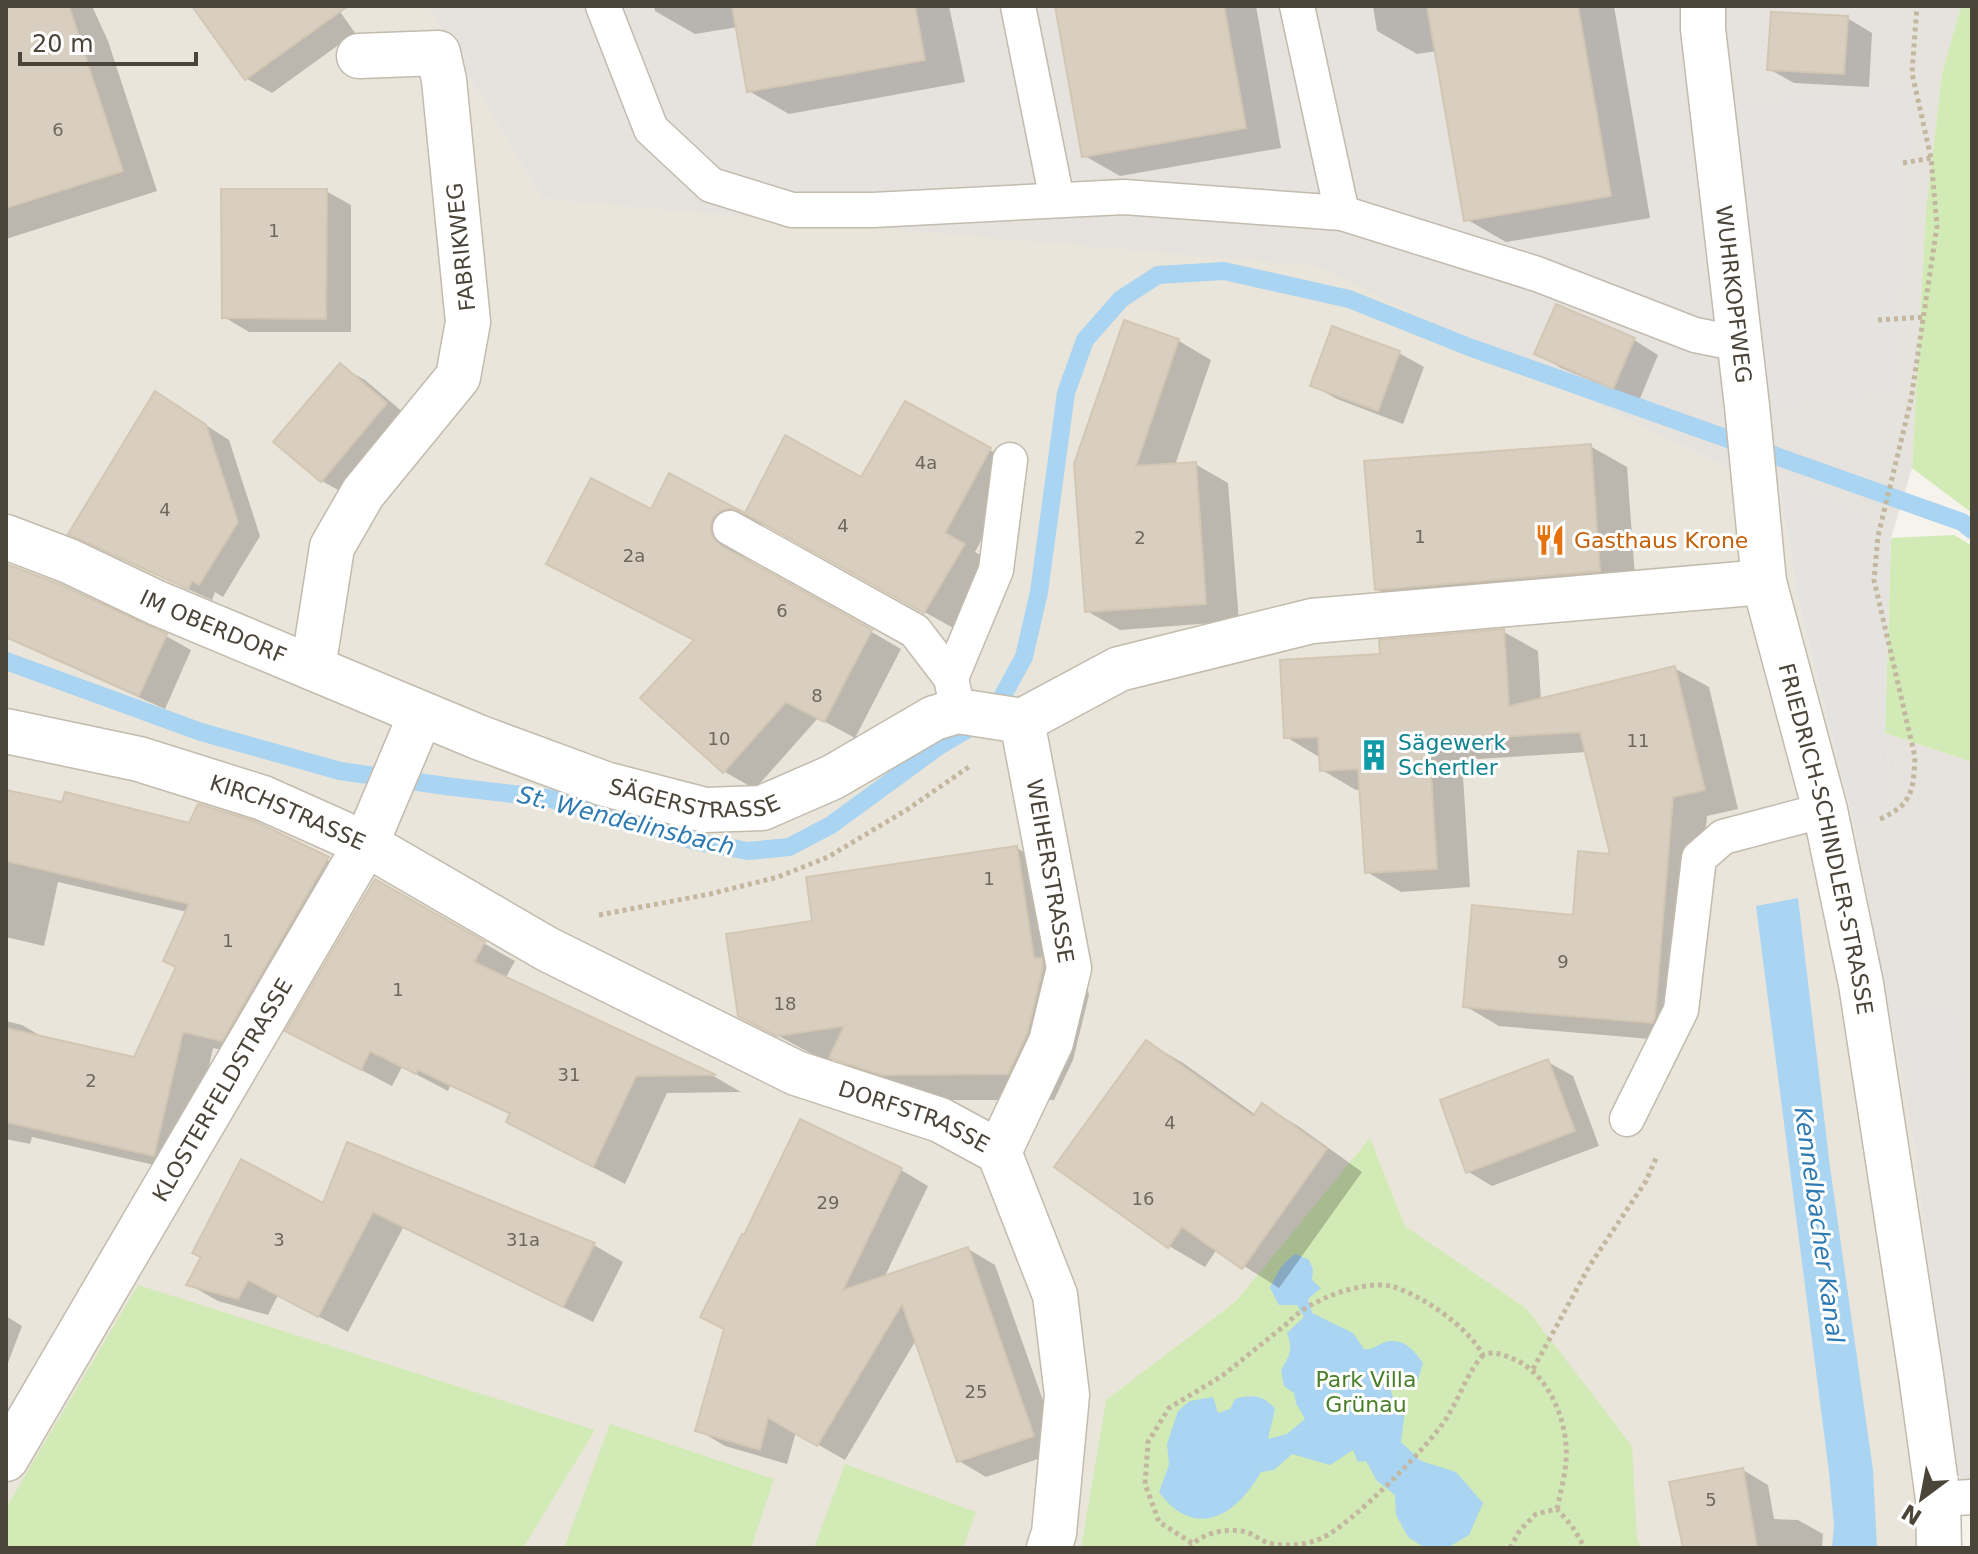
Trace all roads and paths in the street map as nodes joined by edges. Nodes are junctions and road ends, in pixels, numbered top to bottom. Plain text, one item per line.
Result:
1 (603, 6) edge
2 (1018, 6) edge
3 (1297, 6) edge
4 (1703, 6) edge
5 (1917, 6) edge
6 (359, 56) dead end
7 (1931, 158) junction
8 (1903, 163) dead end
9 (1057, 200) junction
10 (1342, 213) junction
11 (1925, 317) junction
12 (1878, 320) dead end
13 (1740, 344) junction
14 (1010, 460) dead end
15 (730, 528) dead end
16 (6, 537) edge
17 (1764, 582) junction
18 (313, 668) junction
19 (955, 695) junction
20 (1013, 720) junction
21 (417, 726) junction
22 (6, 731) edge
23 (1827, 822) junction
24 (372, 832) junction
25 (547, 949) joint
26 (1627, 1119) dead end
27 (999, 1152) junction
28 (1483, 1355) junction
29 (6, 1459) edge
30 (1955, 1498) edge
31 (1557, 1509) junction
32 (1191, 1546) edge
33 (1049, 1548) edge
34 (1510, 1548) edge
35 (1585, 1548) edge
36 (1939, 1548) edge

1 - 9 lane
2 - 9 lane
3 - 10 lane
4 - 13 street, WUHRKOPFWEG
5 - 7 path
6 - 18 street, FABRIKWEG
7 - 8 path
7 - 11 path
9 - 10 lane
10 - 13 lane
11 - 12 path
11 - 23 path
13 - 17 street, WUHRKOPFWEG
14 - 19 lane
15 - 19 lane
16 - 18 street, IM OBERDORF
17 - 20 street
17 - 23 street, FRIEDRICH-SCHINDLER-STRASSE
18 - 21 street, IM OBERDORF
19 - 20 street
19 - 21 street, SÄGERSTRASSE
20 - 27 street, WEIHERSTRASSE
21 - 24 street, KLOSTERFELDSTRASSE
22 - 24 street, KIRCHSTRASSE
23 - 26 lane
23 - 30 street, FRIEDRICH-SCHINDLER-STRASSE
24 - 25 street, KIRCHSTRASSE
24 - 29 street, KLOSTERFELDSTRASSE
25 - 27 street, DORFSTRASSE
27 - 33 street, DORFSTRASSE
28 - 31 path
28 - 32 path
28 - 32 path
30 - 36 street, FRIEDRICH-SCHINDLER-STRASSE
31 - 34 path
31 - 35 path

